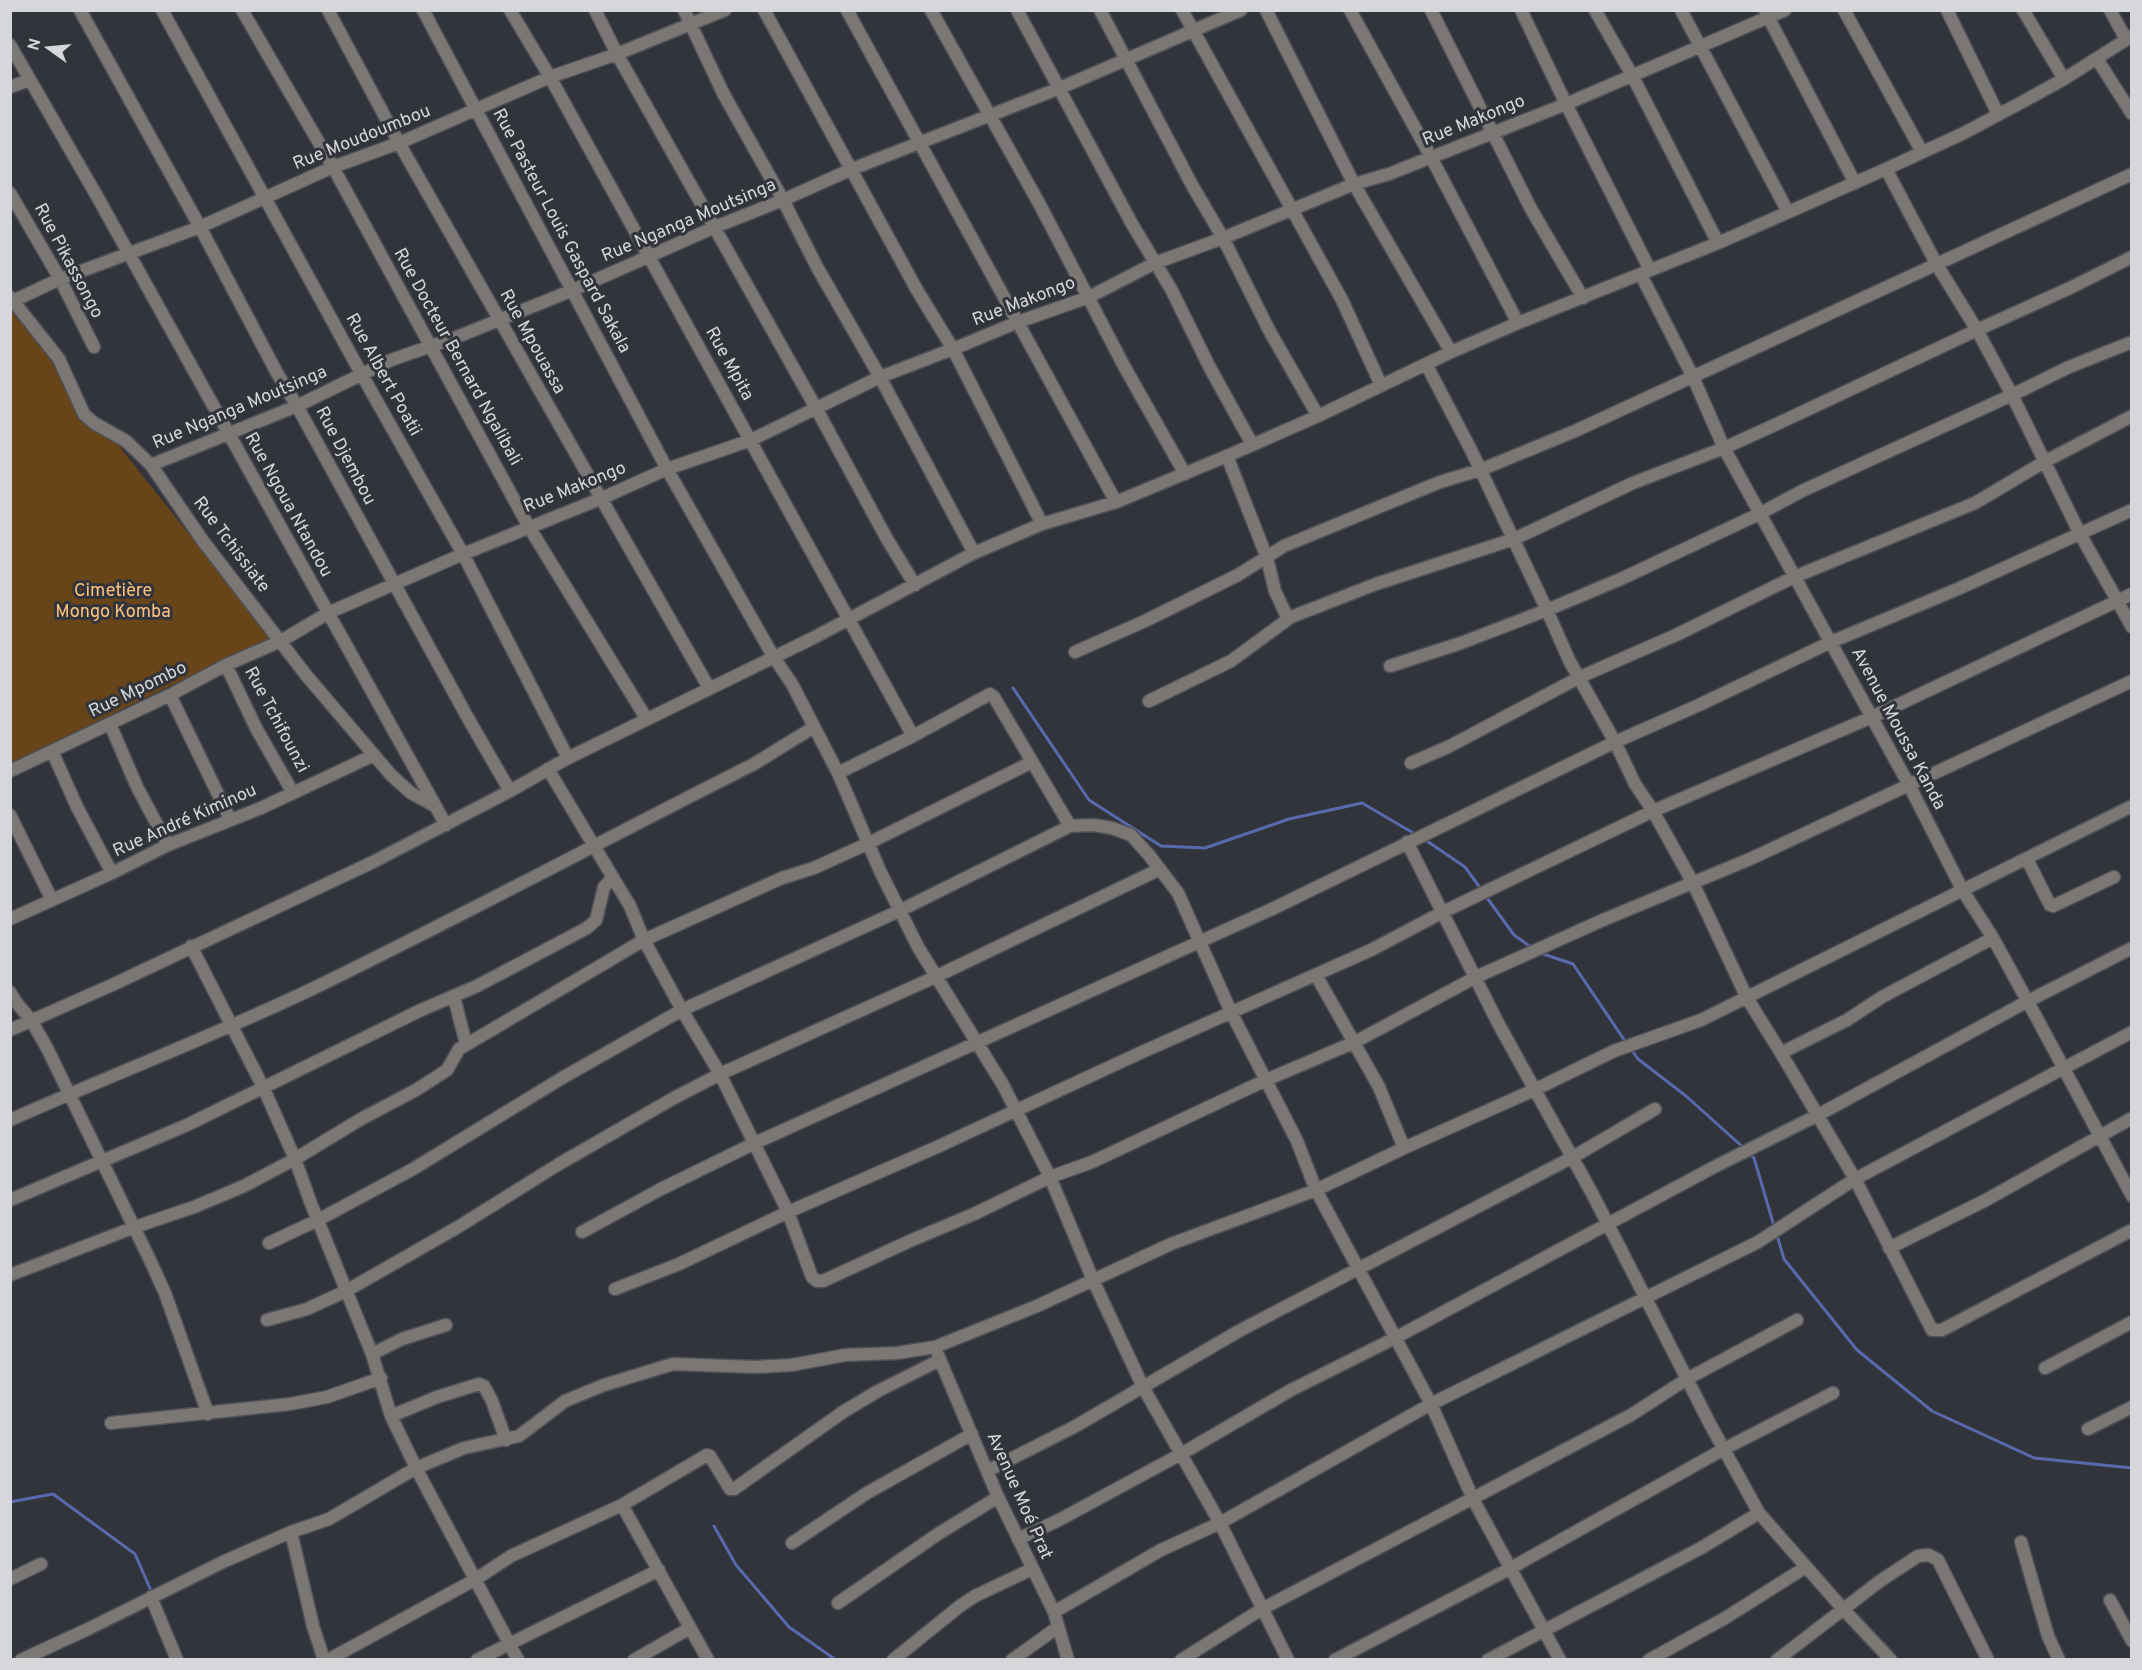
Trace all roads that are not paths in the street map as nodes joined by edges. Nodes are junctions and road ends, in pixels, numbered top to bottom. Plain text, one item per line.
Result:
1 (80, 10) edge
2 (162, 10) edge
3 (242, 10) edge
4 (328, 10) edge
5 (423, 10) edge
6 (510, 10) edge
7 (595, 10) edge
8 (684, 10) edge
9 (725, 10) edge
10 (764, 10) edge
11 (847, 10) edge
12 (931, 10) edge
13 (1017, 10) edge
14 (1100, 10) edge
15 (1182, 10) edge
16 (1241, 10) edge
17 (1266, 10) edge
18 (1350, 10) edge
19 (1431, 10) edge
20 (1521, 10) edge
21 (1596, 10) edge
22 (1681, 10) edge
23 (1785, 10) edge
24 (1844, 10) edge
25 (1947, 10) edge
26 (2023, 10) edge
27 (2110, 10) edge
28 (1768, 14) edge
29 (692, 25) junction
30 (1194, 32) junction
31 (2129, 38) edge
32 (10, 45) edge
33 (1700, 47) junction
34 (617, 54) junction
35 (1125, 59) junction
36 (2097, 59) junction
37 (550, 77) junction
38 (1633, 77) junction
39 (2064, 79) junction
40 (29, 80) junction
41 (10, 87) edge
42 (1060, 88) junction
43 (1566, 104) junction
44 (474, 110) junction
45 (1998, 114) junction
46 (2132, 114) edge
47 (989, 115) junction
48 (1492, 132) junction
49 (399, 142) junction
50 (918, 142) junction
51 (1922, 152) junction
52 (1431, 157) junction
53 (333, 167) junction
54 (852, 169) junction
55 (1886, 169) junction
56 (2132, 174) edge
57 (1855, 183) junction
58 (1354, 184) junction
59 (10, 194) edge
60 (264, 198) junction
61 (783, 200) junction
62 (1292, 210) junction
63 (1788, 212) junction
64 (200, 227) junction
65 (715, 227) junction
66 (1223, 238) junction
67 (1718, 243) junction
68 (129, 255) junction
69 (2132, 257) edge
70 (649, 258) junction
71 (1155, 263) junction
72 (1937, 265) junction
73 (1646, 273) junction
74 (60, 279) junction
75 (573, 290) junction
76 (1089, 297) junction
77 (1583, 298) junction
78 (12, 299) edge
79 (498, 319) junction
80 (1018, 322) junction
81 (1518, 323) junction
82 (1977, 330) junction
83 (2132, 342) edge
84 (93, 347) dead end
85 (430, 347) junction
86 (953, 349) junction
87 (1450, 352) junction
88 (1426, 364) junction
89 (362, 375) junction
90 (880, 377) junction
91 (1693, 377) junction
92 (1381, 385) junction
93 (2012, 395) junction
94 (297, 406) junction
95 (816, 408) junction
96 (1318, 416) junction
97 (2132, 416) edge
98 (228, 434) junction
99 (751, 440) junction
100 (1252, 444) junction
101 (1724, 448) junction
102 (1227, 456) junction
103 (2044, 462) junction
104 (151, 465) junction
105 (667, 469) junction
106 (1480, 470) junction
107 (1185, 474) junction
108 (600, 499) junction
109 (1116, 502) junction
110 (2132, 510) edge
111 (1761, 513) junction
112 (1042, 524) junction
113 (529, 526) junction
114 (2080, 534) junction
115 (1514, 539) junction
116 (974, 553) junction
117 (463, 554) junction
118 (1267, 558) junction
119 (1794, 577) junction
120 (394, 584) junction
121 (915, 585) junction
122 (2132, 594) edge
123 (2116, 600) junction
124 (1547, 610) junction
125 (328, 614) junction
126 (849, 619) junction
127 (1288, 619) junction
128 (2132, 627) edge
129 (281, 641) junction
130 (1831, 642) junction
131 (1075, 652) dead end
132 (773, 656) junction
133 (226, 665) junction
134 (1390, 666) dead end
135 (1580, 677) junction
136 (2132, 681) edge
137 (709, 688) junction
138 (170, 695) junction
139 (1149, 701) dead end
140 (1872, 717) junction
141 (646, 718) junction
142 (110, 724) junction
143 (814, 727) junction
144 (913, 736) junction
145 (1615, 742) junction
146 (52, 751) junction
147 (374, 755) junction
148 (568, 758) junction
149 (1032, 762) junction
150 (1411, 764) dead end
151 (548, 769) junction
152 (10, 771) edge
153 (838, 773) junction
154 (1909, 785) junction
155 (510, 791) junction
156 (293, 793) junction
157 (2132, 806) edge
158 (436, 807) junction
159 (1653, 811) junction
160 (10, 815) edge
161 (230, 819) junction
162 (446, 825) junction
163 (1070, 826) junction
164 (1407, 842) junction
165 (869, 843) junction
166 (168, 845) junction
167 (594, 845) junction
168 (2027, 859) junction
169 (1160, 869) junction
170 (112, 873) junction
171 (613, 877) junction
172 (2114, 877) dead end
173 (1692, 883) junction
174 (1964, 891) junction
175 (52, 900) junction
176 (899, 911) junction
177 (1443, 912) junction
178 (10, 918) edge
179 (1993, 939) junction
180 (644, 940) junction
181 (1201, 940) junction
182 (191, 946) junction
183 (2132, 948) edge
184 (1316, 975) junction
185 (935, 977) junction
186 (1476, 977) junction
187 (10, 992) edge
188 (454, 997) junction
189 (1747, 998) junction
190 (2028, 1001) junction
191 (682, 1010) junction
192 (1231, 1012) junction
193 (31, 1020) junction
194 (231, 1025) junction
195 (10, 1030) edge
196 (2132, 1032) edge
197 (1355, 1042) junction
198 (466, 1044) junction
199 (976, 1044) junction
200 (1781, 1053) junction
201 (2063, 1067) junction
202 (720, 1074) junction
203 (1266, 1080) junction
204 (264, 1089) junction
205 (1534, 1090) junction
206 (70, 1094) junction
207 (1655, 1109) dead end
208 (1017, 1110) junction
209 (1818, 1115) junction
210 (2132, 1118) edge
211 (10, 1120) edge
212 (2098, 1135) junction
213 (755, 1143) junction
214 (1404, 1148) junction
215 (1573, 1157) junction
216 (295, 1159) junction
217 (102, 1161) junction
218 (1050, 1178) junction
219 (1855, 1179) junction
220 (1316, 1190) junction
221 (2132, 1196) edge
222 (10, 1200) edge
223 (788, 1212) junction
224 (318, 1220) junction
225 (1608, 1224) junction
226 (135, 1227) junction
227 (2132, 1230) edge
228 (582, 1232) dead end
229 (269, 1243) dead end
230 (1889, 1248) junction
231 (1357, 1269) junction
232 (10, 1275) edge
233 (1093, 1280) junction
234 (615, 1289) dead end
235 (346, 1291) junction
236 (1646, 1297) junction
237 (267, 1320) dead end
238 (1797, 1320) dead end
239 (2132, 1322) edge
240 (446, 1324) dead end
241 (1395, 1338) junction
242 (935, 1347) junction
243 (372, 1354) junction
244 (940, 1360) junction
245 (2045, 1368) dead end
246 (381, 1378) junction
247 (1687, 1379) junction
248 (1143, 1387) junction
249 (1833, 1393) dead end
250 (1431, 1404) junction
251 (2132, 1407) edge
252 (208, 1414) junction
253 (391, 1416) junction
254 (111, 1423) dead end
255 (2088, 1429) dead end
256 (972, 1434) junction
257 (506, 1440) junction
258 (1724, 1449) junction
259 (1181, 1454) junction
260 (416, 1468) junction
261 (987, 1471) junction
262 (998, 1497) junction
263 (1473, 1499) junction
264 (622, 1504) junction
265 (1759, 1513) junction
266 (1220, 1523) junction
267 (291, 1532) junction
268 (1018, 1539) junction
269 (2020, 1542) dead end
270 (792, 1543) dead end
271 (41, 1564) dead end
272 (1511, 1568) junction
273 (1806, 1568) junction
274 (1032, 1569) junction
275 (659, 1570) junction
276 (10, 1579) edge
277 (477, 1579) junction
278 (151, 1597) junction
279 (2110, 1600) dead end
280 (838, 1604) dead end
281 (1262, 1609) junction
282 (1844, 1610) junction
283 (1054, 1612) junction
284 (1058, 1627) junction
285 (690, 1628) junction
286 (1543, 1630) junction
287 (2132, 1641) edge
288 (510, 1642) junction
289 (21, 1659) edge
290 (177, 1659) edge
291 (324, 1659) edge
292 (328, 1659) edge
293 (477, 1659) edge
294 (518, 1659) edge
295 (634, 1659) edge
296 (708, 1659) edge
297 (893, 1659) edge
298 (1012, 1659) edge
299 (1068, 1659) edge
300 (1181, 1659) edge
301 (1288, 1659) edge
302 (1335, 1659) edge
303 (1488, 1659) edge
304 (1560, 1659) edge
305 (1649, 1659) edge
306 (1777, 1659) edge
307 (1889, 1659) edge
308 (1988, 1659) edge
309 (2060, 1659) edge

1 - 64 street, Rue Djembou
2 - 60 street, Rue Albert Poatii
3 - 53 street, Rue Docteur Bernard Ngalibali
4 - 49 street, Rue Mpouassa
5 - 44 street, Rue Pasteur Louis Gaspard Sakala
6 - 37 street, Rue Mpita
7 - 34 street
8 - 29 street
9 - 29 street, Rue Moudoumbou
10 - 54 street
11 - 50 street
12 - 47 street
13 - 42 street
14 - 35 street
15 - 30 street
16 - 30 street, Rue Nganga Moutsinga
17 - 58 street
18 - 52 street
19 - 48 street
20 - 43 street, Avenue Moussa Kanda
21 - 38 street
22 - 33 street
23 - 28 street, Rue Makongo
24 - 51 street
25 - 45 street
26 - 39 street
27 - 31 street
28 - 33 street, Rue Makongo
28 - 57 street
29 - 34 street, Rue Moudoumbou
29 - 61 street
30 - 35 street, Rue Nganga Moutsinga
30 - 62 street
31 - 36 street
32 - 40 street, Rue Ngoua Ntandou
33 - 38 street, Rue Makongo
33 - 63 street
34 - 37 street, Rue Moudoumbou
34 - 65 street
35 - 42 street, Rue Nganga Moutsinga
35 - 66 street
36 - 39 street
36 - 46 street
37 - 44 street, Rue Moudoumbou
37 - 70 street, Rue Mpita
38 - 43 street, Rue Makongo
38 - 67 street
39 - 45 street
40 - 41 street
40 - 68 street, Rue Ngoua Ntandou
42 - 47 street, Rue Nganga Moutsinga
42 - 71 street
43 - 48 street, Rue Makongo
43 - 73 street, Avenue Moussa Kanda
44 - 49 street, Rue Moudoumbou
44 - 75 street, Rue Pasteur Louis Gaspard Sakala
45 - 51 street
47 - 50 street, Rue Nganga Moutsinga
47 - 76 street
48 - 52 street, Rue Makongo
48 - 77 street
49 - 53 street, Rue Moudoumbou
49 - 79 street, Rue Mpouassa
50 - 54 street, Rue Nganga Moutsinga
50 - 80 street
51 - 55 street
52 - 58 street, Rue Makongo
52 - 81 street
53 - 60 street, Rue Moudoumbou
53 - 85 street, Rue Docteur Bernard Ngalibali
54 - 61 street, Rue Nganga Moutsinga
54 - 86 street
55 - 57 street
55 - 72 street
56 - 72 street
57 - 63 street
58 - 62 street, Rue Makongo
58 - 87 street
59 - 74 street, Rue Pikassongo
60 - 64 street, Rue Moudoumbou
60 - 89 street, Rue Albert Poatii
61 - 65 street, Rue Nganga Moutsinga
61 - 90 street
62 - 66 street, Rue Makongo
62 - 92 street
63 - 67 street
64 - 68 street, Rue Moudoumbou
64 - 94 street, Rue Djembou
65 - 70 street, Rue Nganga Moutsinga
65 - 95 street
66 - 71 street, Rue Makongo
66 - 96 street
67 - 73 street
68 - 74 street, Rue Moudoumbou
68 - 98 street, Rue Ngoua Ntandou
69 - 82 street
70 - 75 street, Rue Nganga Moutsinga
70 - 99 street, Rue Mpita
71 - 76 street, Rue Makongo
71 - 100 street
72 - 82 street
72 - 91 street
73 - 77 street
73 - 91 street, Avenue Moussa Kanda
74 - 78 street, Rue Moudoumbou
74 - 84 street, Rue Pikassongo
75 - 79 street, Rue Nganga Moutsinga
75 - 105 street, Rue Pasteur Louis Gaspard Sakala
76 - 80 street, Rue Makongo
76 - 107 street
77 - 81 street
78 - 104 street, Rue Tchissiate
79 - 85 street, Rue Nganga Moutsinga
79 - 108 street, Rue Mpouassa
80 - 86 street, Rue Makongo
80 - 109 street
81 - 87 street
82 - 93 street
82 - 101 street
83 - 93 street
85 - 89 street, Rue Nganga Moutsinga
85 - 113 street, Rue Docteur Bernard Ngalibali
86 - 90 street, Rue Makongo
86 - 112 street
87 - 88 street
88 - 92 street
88 - 106 street
89 - 94 street, Rue Nganga Moutsinga
89 - 117 street, Rue Albert Poatii
90 - 95 street, Rue Makongo
90 - 116 street
91 - 101 street, Avenue Moussa Kanda
91 - 106 street
92 - 96 street
93 - 103 street
93 - 111 street
94 - 98 street, Rue Nganga Moutsinga
94 - 120 street, Rue Djembou
95 - 99 street, Rue Makongo
95 - 121 street
96 - 100 street
97 - 103 street
98 - 104 street, Rue Nganga Moutsinga
98 - 125 street, Rue Ngoua Ntandou
99 - 105 street, Rue Makongo
99 - 126 street, Rue Mpita
100 - 102 street
101 - 111 street, Avenue Moussa Kanda
101 - 115 street
102 - 107 street
102 - 118 street
103 - 114 street
103 - 119 street
104 - 129 street, Rue Tchissiate
105 - 108 street, Rue Makongo
105 - 132 street, Rue Pasteur Louis Gaspard Sakala
106 - 115 street
106 - 118 street
107 - 109 street
108 - 113 street, Rue Makongo
108 - 137 street, Rue Mpouassa
109 - 112 street
110 - 114 street
111 - 119 street, Avenue Moussa Kanda
111 - 124 street
112 - 116 street
113 - 117 street, Rue Makongo
113 - 141 street, Rue Docteur Bernard Ngalibali
114 - 123 street
114 - 130 street
115 - 124 street
115 - 127 street
116 - 121 street
117 - 120 street, Rue Makongo
117 - 148 street, Rue Albert Poatii
118 - 127 street
118 - 131 street
119 - 130 street, Avenue Moussa Kanda
119 - 135 street
120 - 125 street, Rue Makongo
120 - 155 street, Rue Djembou
121 - 126 street
122 - 123 street
123 - 128 street
123 - 140 street
124 - 134 street
124 - 135 street
125 - 129 street, Rue Makongo
125 - 158 street, Rue Ngoua Ntandou
126 - 132 street
126 - 144 street, Rue Mpita
127 - 139 street
129 - 133 street, Rue Mpombo
129 - 147 street, Rue Tchissiate
130 - 140 street, Avenue Moussa Kanda
130 - 145 street
132 - 137 street
132 - 143 street, Rue Pasteur Louis Gaspard Sakala
133 - 138 street, Rue Mpombo
133 - 156 street, Rue Tchifounzi
135 - 145 street
135 - 150 street
136 - 154 street
137 - 141 street
138 - 142 street, Rue Mpombo
138 - 161 street
140 - 154 street, Avenue Moussa Kanda
140 - 159 street
141 - 148 street
142 - 146 street, Rue Mpombo
142 - 166 street
143 - 153 street, Rue Pasteur Louis Gaspard Sakala
143 - 167 street
144 - 149 street
144 - 153 street
145 - 159 street
145 - 164 street
146 - 152 street, Rue Mpombo
146 - 170 street
147 - 156 street, Rue André Kiminou
147 - 158 street, Rue Tchissiate
148 - 151 street
149 - 163 street
149 - 165 street
151 - 155 street
151 - 167 street
153 - 165 street, Rue Pasteur Louis Gaspard Sakala
154 - 173 street
154 - 174 street, Avenue Moussa Kanda
155 - 162 street
156 - 161 street, Rue André Kiminou
157 - 168 street
158 - 162 street, Rue Ngoua Ntandou
159 - 173 street
159 - 177 street
160 - 175 street
161 - 166 street, Rue André Kiminou
162 - 182 street
163 - 169 street
163 - 176 street
164 - 177 street
164 - 181 street
165 - 176 street, Rue Pasteur Louis Gaspard Sakala
165 - 180 street
166 - 170 street, Rue André Kiminou
167 - 171 street
167 - 194 street
168 - 172 street
168 - 174 street
169 - 181 street
169 - 185 street
170 - 175 street, Rue André Kiminou
171 - 180 street
171 - 188 street
173 - 186 street
173 - 189 street
174 - 179 street, Avenue Moussa Kanda
174 - 189 street
175 - 178 street, Rue André Kiminou
176 - 185 street, Rue Pasteur Louis Gaspard Sakala
176 - 191 street
177 - 184 street
177 - 186 street
179 - 190 street, Avenue Moussa Kanda
179 - 200 street
180 - 191 street
180 - 198 street
181 - 192 street
181 - 199 street
182 - 193 street
182 - 194 street
183 - 190 street
184 - 192 street
184 - 197 street
185 - 199 street, Rue Pasteur Louis Gaspard Sakala
185 - 202 street
186 - 197 street
186 - 205 street
187 - 193 street
188 - 198 street
188 - 204 street
189 - 200 street
189 - 205 street
190 - 201 street, Avenue Moussa Kanda
190 - 209 street
191 - 202 street
191 - 224 street
192 - 203 street
192 - 208 street
193 - 195 street
193 - 206 street
194 - 204 street
194 - 206 street
196 - 201 street
197 - 203 street
197 - 214 street
198 - 216 street
199 - 208 street, Rue Pasteur Louis Gaspard Sakala
199 - 213 street
200 - 209 street
201 - 212 street, Avenue Moussa Kanda
201 - 219 street
202 - 213 street
202 - 235 street
203 - 218 street
203 - 220 street
204 - 216 street
204 - 217 street
205 - 214 street
205 - 215 street
206 - 211 street
206 - 217 street
207 - 215 street
208 - 218 street, Rue Pasteur Louis Gaspard Sakala
208 - 223 street
209 - 219 street
209 - 225 street
210 - 212 street
212 - 221 street, Avenue Moussa Kanda
212 - 230 street
213 - 223 street
213 - 228 street
214 - 220 street
215 - 225 street
215 - 231 street
216 - 224 street
216 - 226 street
217 - 222 street
217 - 226 street
218 - 223 street
218 - 233 street, Rue Pasteur Louis Gaspard Sakala
219 - 230 street
219 - 236 street
220 - 231 street
220 - 233 street
223 - 234 street
224 - 229 street
224 - 235 street
225 - 236 street
225 - 241 street
226 - 232 street
226 - 252 street
227 - 230 street
231 - 241 street
231 - 248 street
233 - 242 street
233 - 248 street, Rue Pasteur Louis Gaspard Sakala
235 - 237 street
235 - 243 street
236 - 247 street
236 - 250 street
238 - 247 street
239 - 245 street
240 - 243 street
241 - 250 street
241 - 259 street
242 - 244 street, Avenue Moé Prat
242 - 257 street
243 - 246 street
244 - 256 street, Avenue Moé Prat
244 - 264 street
246 - 252 street
246 - 253 street
247 - 258 street
247 - 263 street
248 - 259 street, Rue Pasteur Louis Gaspard Sakala
248 - 261 street
249 - 258 street
250 - 263 street
250 - 266 street
251 - 255 street
252 - 254 street
253 - 257 street
253 - 260 street
256 - 261 street, Avenue Moé Prat
256 - 270 street
257 - 260 street
258 - 265 street
258 - 272 street
259 - 266 street, Rue Pasteur Louis Gaspard Sakala
259 - 268 street
260 - 267 street
260 - 277 street
261 - 262 street, Avenue Moé Prat
262 - 268 street, Avenue Moé Prat
262 - 280 street
263 - 272 street
263 - 281 street
264 - 275 street
264 - 277 street
265 - 273 street
265 - 286 street
266 - 281 street, Rue Pasteur Louis Gaspard Sakala
266 - 283 street
267 - 278 street
267 - 291 street
268 - 274 street, Avenue Moé Prat
269 - 309 street
271 - 276 street
272 - 286 street
272 - 302 street
273 - 282 street
273 - 305 street
274 - 283 street, Avenue Moé Prat
274 - 297 street
275 - 285 street
275 - 288 street
277 - 288 street
277 - 292 street
278 - 289 street
278 - 290 street
279 - 287 street
281 - 300 street
281 - 301 street, Rue Pasteur Louis Gaspard Sakala
282 - 306 street
282 - 307 street
282 - 308 street
283 - 284 street, Avenue Moé Prat
284 - 298 street
284 - 299 street, Avenue Moé Prat
285 - 295 street
285 - 296 street
286 - 303 street
286 - 304 street
288 - 293 street
288 - 294 street

